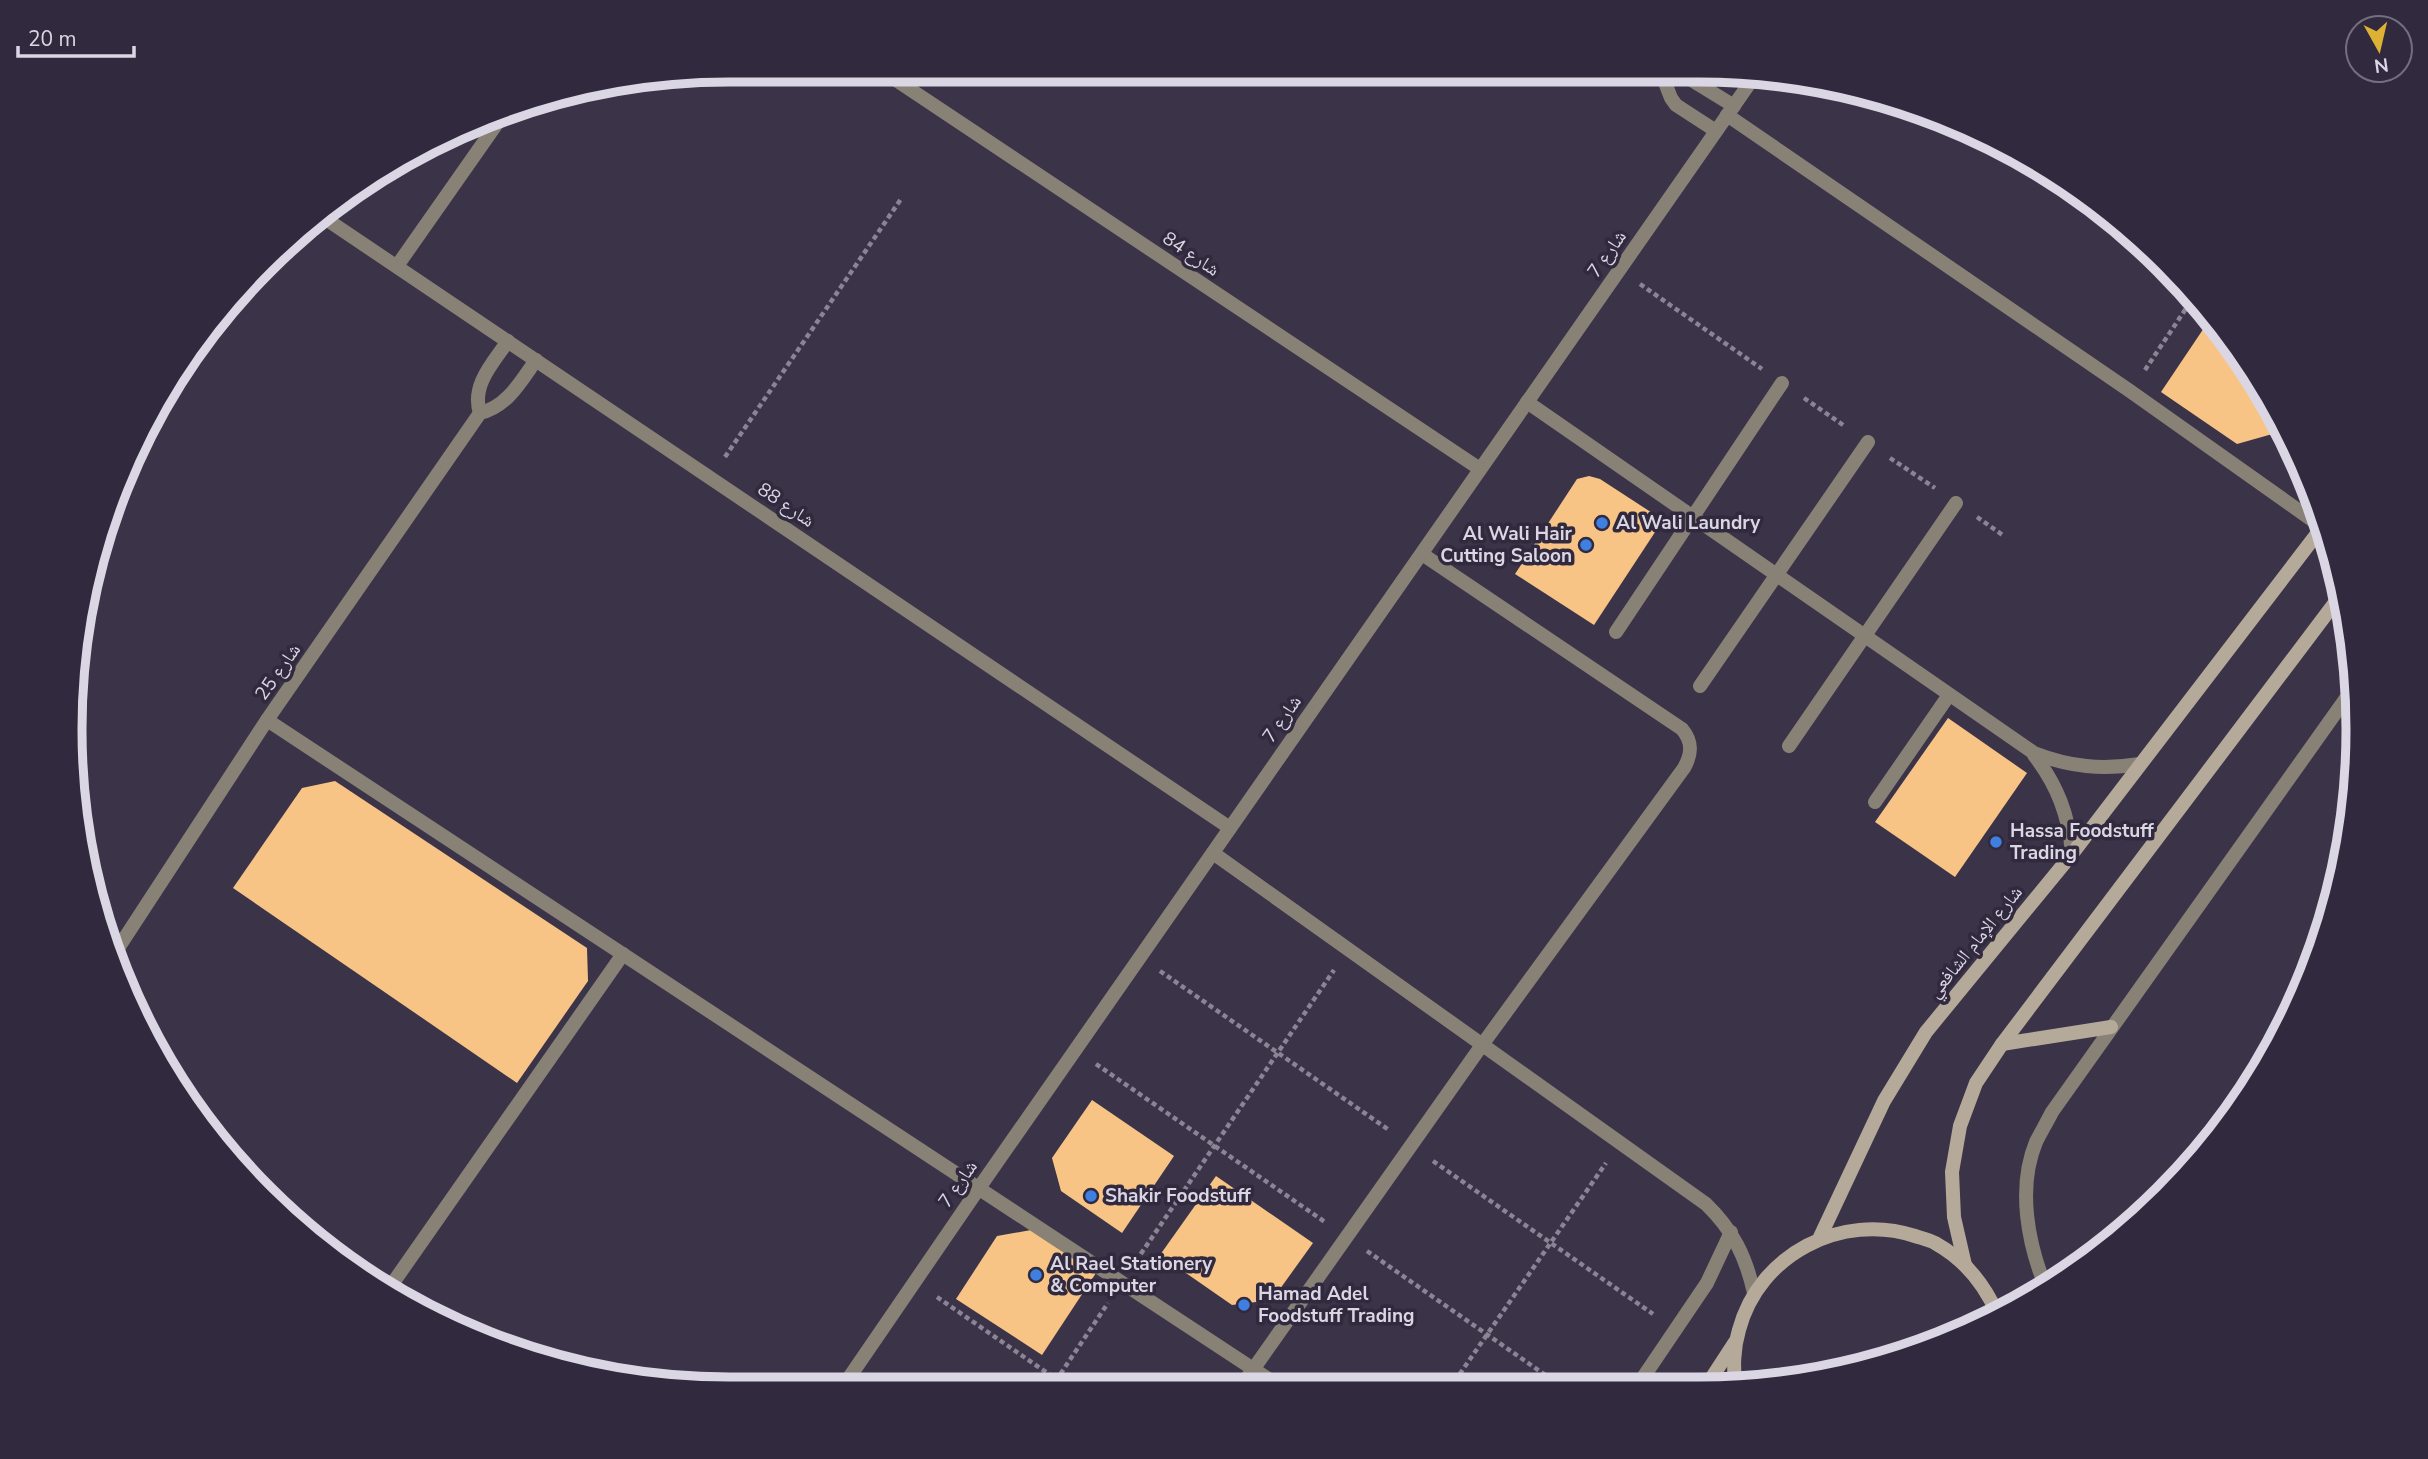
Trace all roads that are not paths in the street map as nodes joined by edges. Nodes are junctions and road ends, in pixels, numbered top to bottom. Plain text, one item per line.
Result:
1 (899, 82) edge
2 (1665, 82) edge
3 (1694, 82) edge
4 (1748, 85) edge
5 (1730, 110) junction
6 (494, 127) edge
7 (1716, 131) junction
8 (329, 221) edge
9 (397, 266) junction
10 (508, 341) junction
11 (536, 360) junction
12 (1782, 383) road end
13 (1527, 402) junction
14 (480, 413) junction
15 (1868, 442) road end
16 (1480, 469) junction
17 (1956, 503) road end
18 (1693, 517) junction
19 (2310, 517) edge
20 (2315, 535) edge
21 (1422, 554) junction
22 (1776, 576) junction
23 (2333, 605) edge
24 (1616, 632) dead end
25 (1864, 636) junction
26 (1700, 686) dead end
27 (1949, 695) junction
28 (2345, 700) edge
29 (267, 720) junction
30 (1789, 747) dead end
31 (2034, 754) junction
32 (2140, 764) junction
33 (1875, 802) dead end
34 (1230, 828) junction
35 (1213, 853) junction
36 (2072, 853) junction
37 (120, 945) edge
38 (623, 954) junction
39 (2111, 1027) junction
40 (2002, 1044) junction
41 (1482, 1045) junction
42 (979, 1188) junction
43 (1731, 1232) junction
44 (1820, 1237) junction
45 (1965, 1265) junction
46 (2042, 1278) edge
47 (393, 1282) edge
48 (1754, 1293) junction
49 (1994, 1305) edge
50 (1736, 1340) junction
51 (1254, 1369) junction
52 (1735, 1375) edge
53 (1713, 1376) edge
54 (849, 1377) edge
55 (1248, 1377) edge
56 (1266, 1377) edge
57 (1644, 1377) edge

1 - 16 street, شارع 84
2 - 7 street
3 - 5 street
4 - 5 street, شارع 7
5 - 7 street, شارع 7
5 - 19 street
6 - 9 street
7 - 13 street, شارع 7
8 - 9 street, شارع 88
9 - 10 street, شارع 88
10 - 11 street, شارع 88
10 - 14 street, شارع 25
11 - 14 street, شارع 25
11 - 34 street, شارع 88
12 - 18 street
13 - 16 street, شارع 7
13 - 18 street
14 - 29 street, شارع 25
15 - 22 street
16 - 21 street, شارع 7
17 - 25 street
18 - 22 street
18 - 24 street
20 - 32 street, شارع الإمام الشافعي
21 - 34 street, شارع 7
21 - 41 street
22 - 25 street
22 - 26 street
23 - 40 street
25 - 27 street
25 - 30 street
27 - 31 street
27 - 33 street
28 - 39 street
29 - 37 street, شارع 25
29 - 38 street
31 - 32 street
31 - 36 street
32 - 36 street, شارع الإمام الشافعي
34 - 35 street, شارع 7
35 - 41 street
35 - 42 street, شارع 7
36 - 44 street, شارع الإمام الشافعي
38 - 42 street
38 - 47 street
39 - 40 street
39 - 46 street
40 - 45 street
41 - 43 street
41 - 51 street
42 - 51 street
42 - 54 street, شارع 7
43 - 48 street
43 - 57 street
44 - 45 street
44 - 48 street
45 - 49 street
48 - 50 street
50 - 52 street
50 - 53 street
51 - 55 street
51 - 56 street

